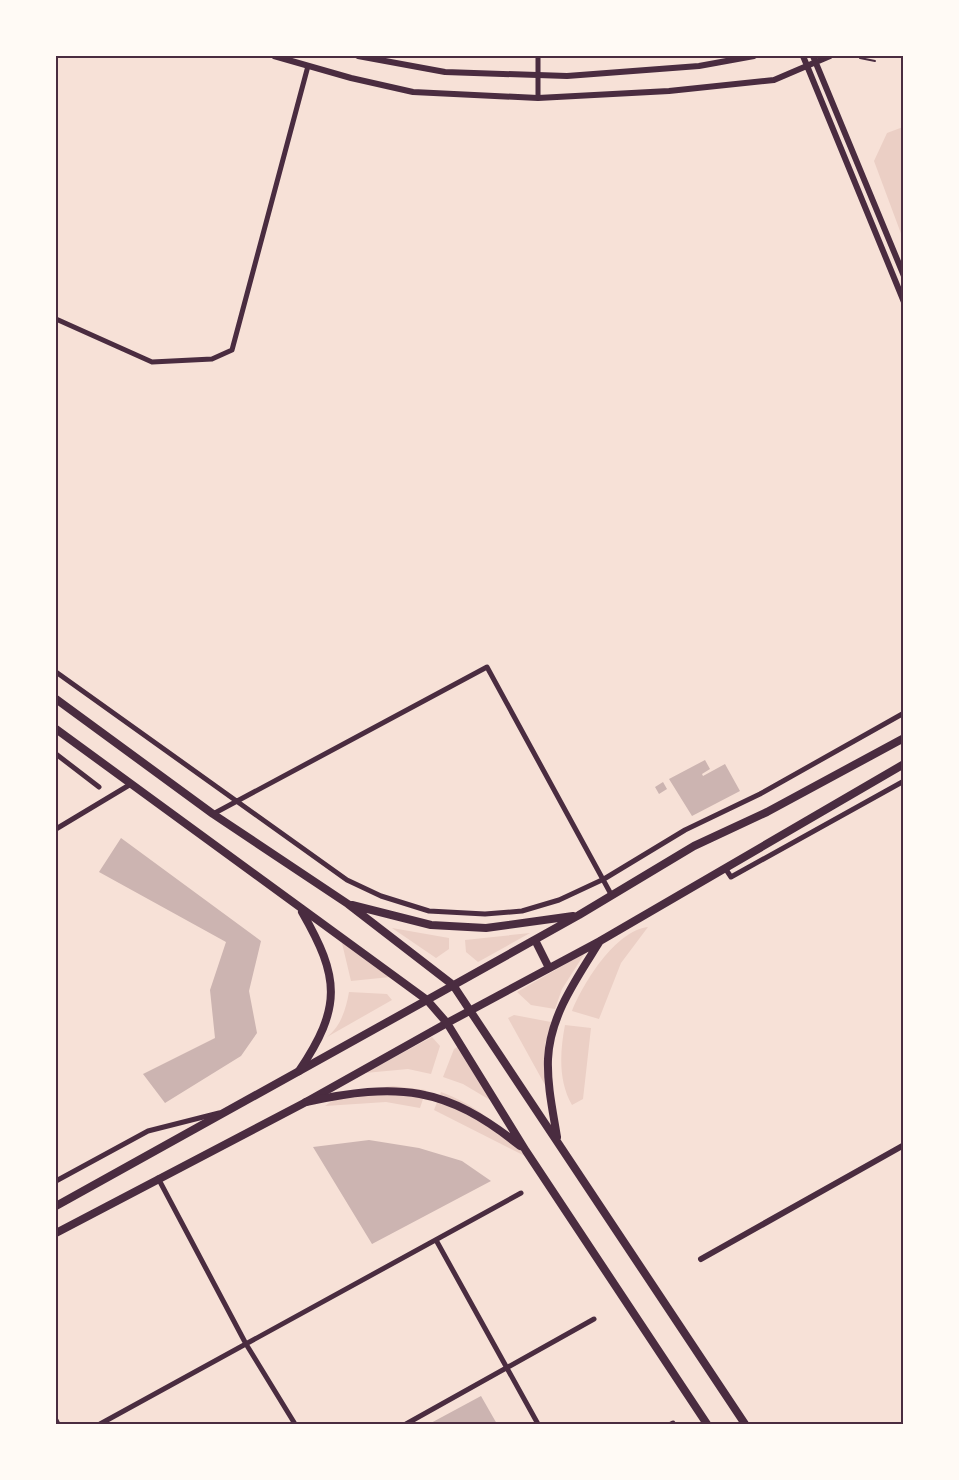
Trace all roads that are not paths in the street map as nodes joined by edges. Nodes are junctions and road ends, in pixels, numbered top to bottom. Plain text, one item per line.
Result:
1 (274, 56) edge
2 (358, 56) edge
3 (538, 56) edge
4 (754, 56) edge
5 (803, 56) edge
6 (830, 56) edge
7 (815, 58) edge
8 (308, 66) junction
9 (808, 66) junction
10 (539, 75) junction
11 (538, 98) junction
12 (903, 276) edge
13 (903, 302) edge
14 (56, 319) edge
15 (56, 672) edge
16 (56, 699) edge
17 (903, 713) edge
18 (56, 729) edge
19 (903, 738) edge
20 (56, 754) edge
21 (903, 764) edge
22 (903, 781) edge
23 (131, 784) junction
24 (99, 787) dead end
25 (238, 802) junction
26 (213, 813) junction
27 (56, 829) edge
28 (725, 868) junction
29 (604, 879) junction
30 (612, 896) junction
31 (348, 904) junction
32 (301, 909) junction
33 (579, 915) junction
34 (535, 940) junction
35 (600, 941) junction
36 (549, 968) junction
37 (453, 985) junction
38 (428, 1000) junction
39 (470, 1011) junction
40 (447, 1023) junction
41 (299, 1071) junction
42 (306, 1102) junction
43 (235, 1108) junction
44 (558, 1142) junction
45 (903, 1145) edge
46 (526, 1151) junction
47 (158, 1178) junction
48 (56, 1181) edge
49 (521, 1193) dead end
50 (56, 1206) edge
51 (56, 1233) edge
52 (436, 1240) junction
53 (701, 1259) dead end
54 (594, 1319) dead end
55 (246, 1344) junction
56 (508, 1368) junction
57 (56, 1420) edge
58 (58, 1425) edge
59 (100, 1425) edge
60 (295, 1425) edge
61 (406, 1425) edge
62 (538, 1425) edge
63 (707, 1425) edge
64 (745, 1425) edge

1 - 8 street
2 - 10 street
3 - 10 street
4 - 10 street
5 - 9 street
6 - 7 street
7 - 9 street
7 - 12 street
8 - 11 street
8 - 14 street
9 - 11 street
9 - 13 street
10 - 11 street
15 - 25 street
16 - 26 highway
17 - 29 street
18 - 23 highway
19 - 30 highway
20 - 24 street
21 - 28 highway
22 - 28 street
23 - 27 street
23 - 32 highway
25 - 26 street
25 - 29 street
25 - 29 street
26 - 31 highway
28 - 35 highway
29 - 30 street
30 - 33 highway
31 - 33 highway
31 - 37 highway
32 - 38 highway
32 - 41 highway
33 - 34 highway
34 - 36 highway
34 - 37 highway
35 - 36 highway
35 - 44 highway
36 - 39 highway
37 - 38 highway
37 - 39 highway
38 - 40 highway
38 - 41 main road
39 - 40 highway
39 - 44 highway
40 - 42 main road
40 - 46 highway
41 - 43 main road
42 - 46 highway
42 - 47 main road
43 - 48 street
43 - 50 main road
44 - 64 highway
45 - 53 street
46 - 63 highway
47 - 51 main road
47 - 55 street
49 - 52 street
52 - 55 street
52 - 56 street
54 - 56 street
55 - 59 street
55 - 60 street
56 - 61 street
56 - 62 street
57 - 58 street

